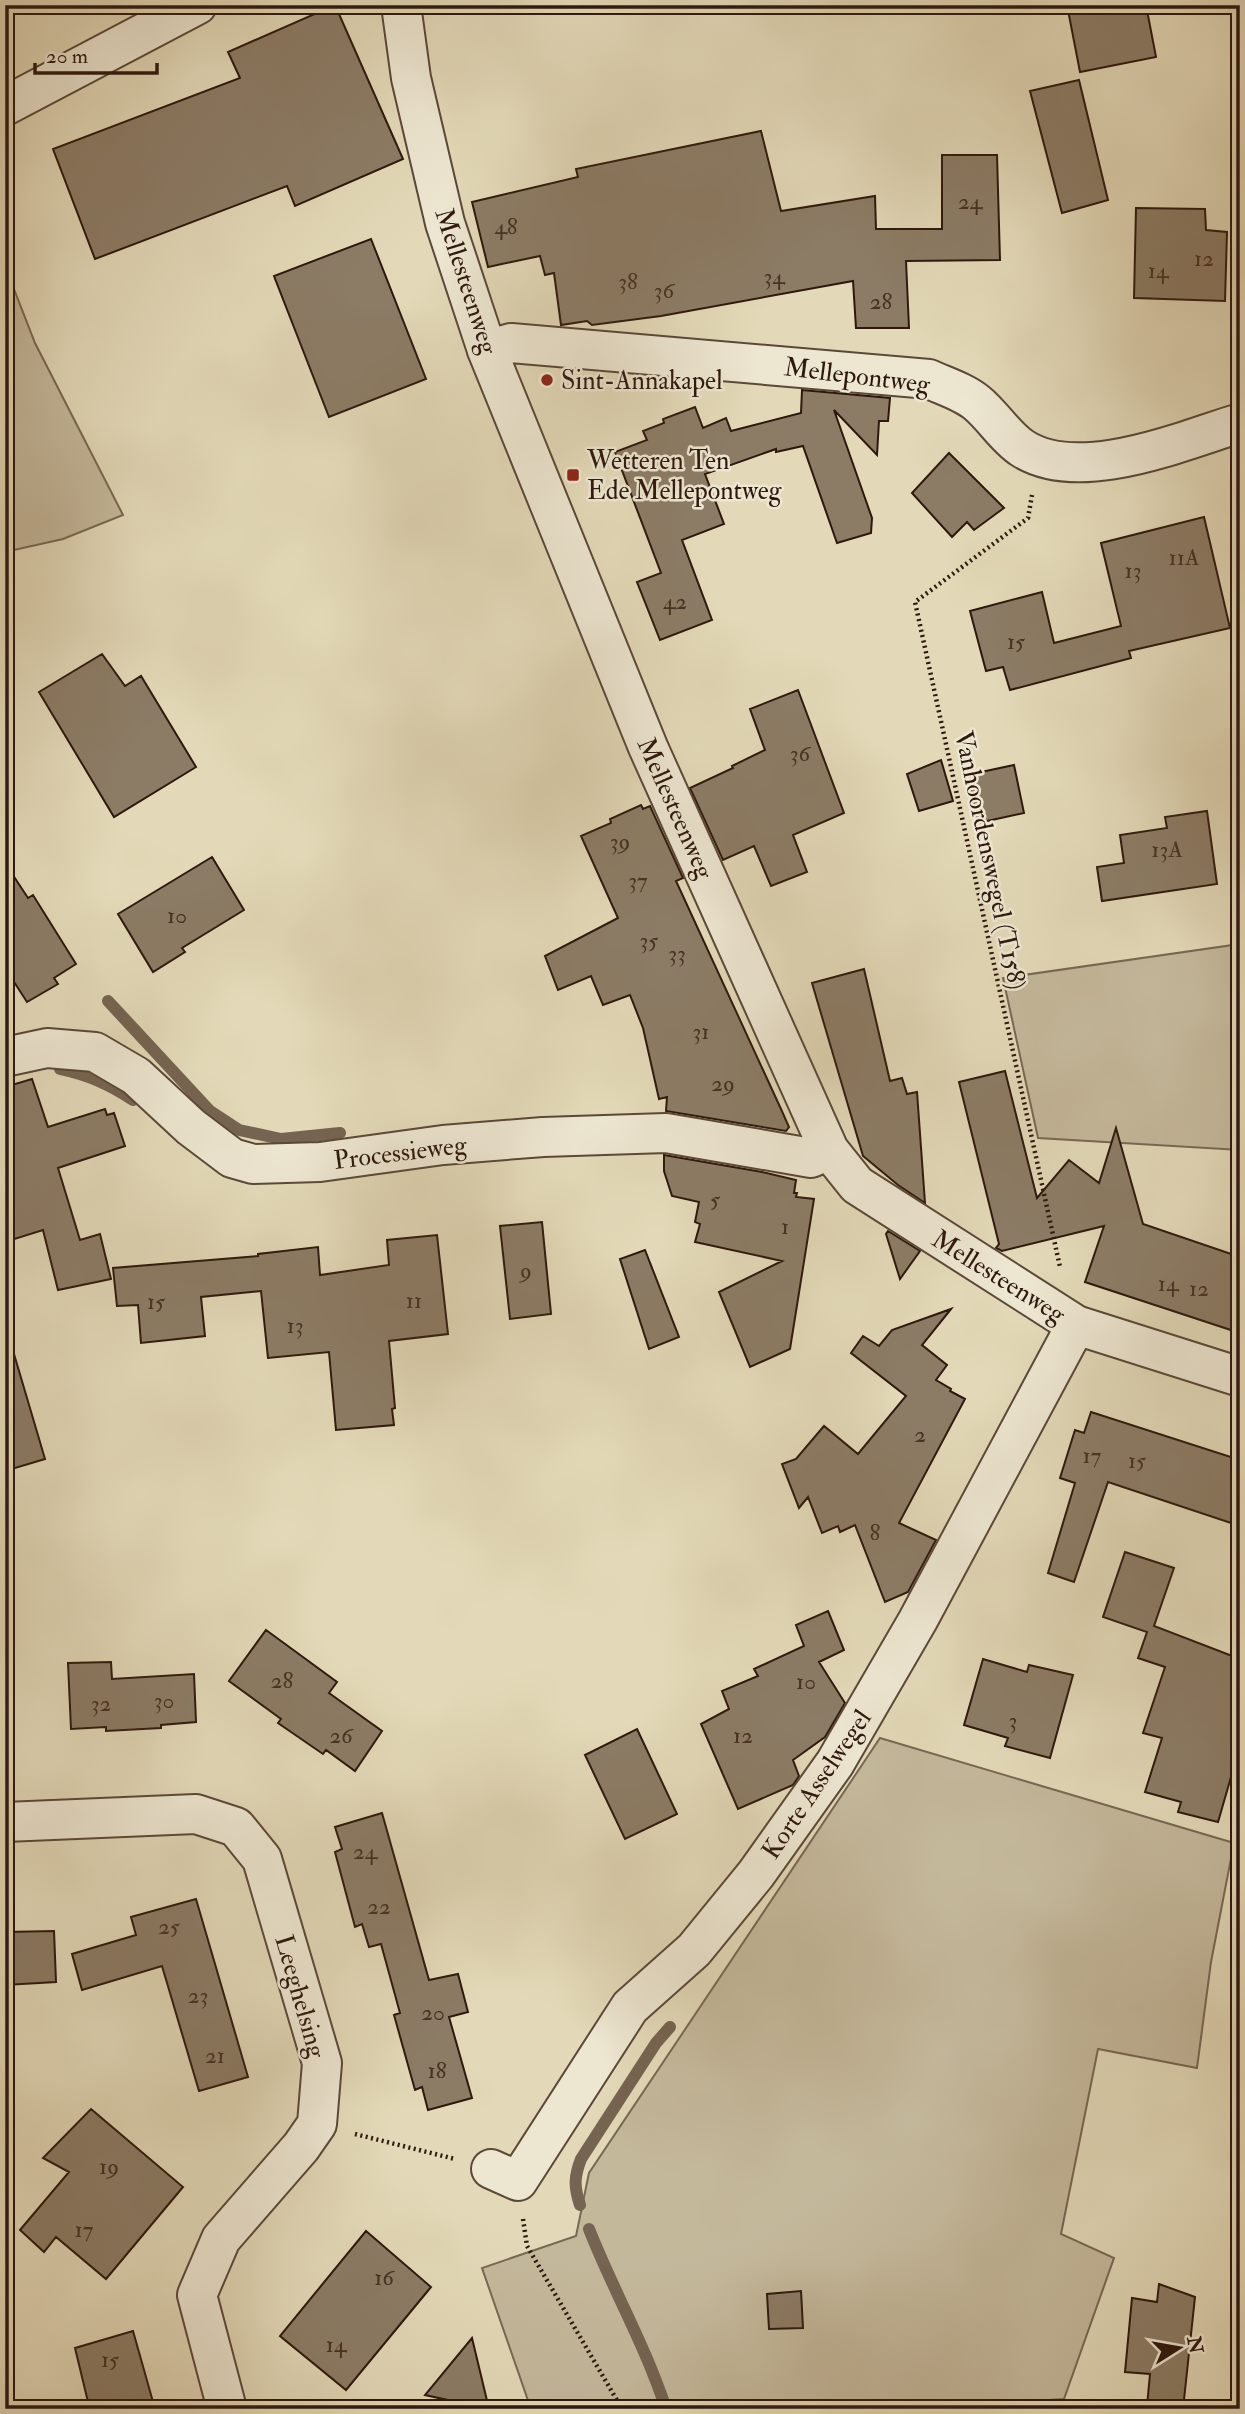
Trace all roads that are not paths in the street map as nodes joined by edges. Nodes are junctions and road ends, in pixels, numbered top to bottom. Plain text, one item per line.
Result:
1 (197, 5) edge
2 (401, 5) edge
3 (5, 106) edge
4 (487, 350) junction
5 (1240, 423) edge
6 (5, 1057) edge
7 (829, 1150) junction
8 (1076, 1325) junction
9 (1240, 1377) edge
10 (5, 1822) edge
11 (504, 2175) road end
12 (227, 2409) edge

1 - 3 street
2 - 4 street, Mellesteenweg
4 - 5 street, Mellepontweg
4 - 7 street, Mellesteenweg
6 - 7 street, Processieweg
7 - 8 street, Mellesteenweg
8 - 9 street, Mellesteenweg
8 - 11 street, Korte Asselwegel
10 - 12 street, Leeghelsing

